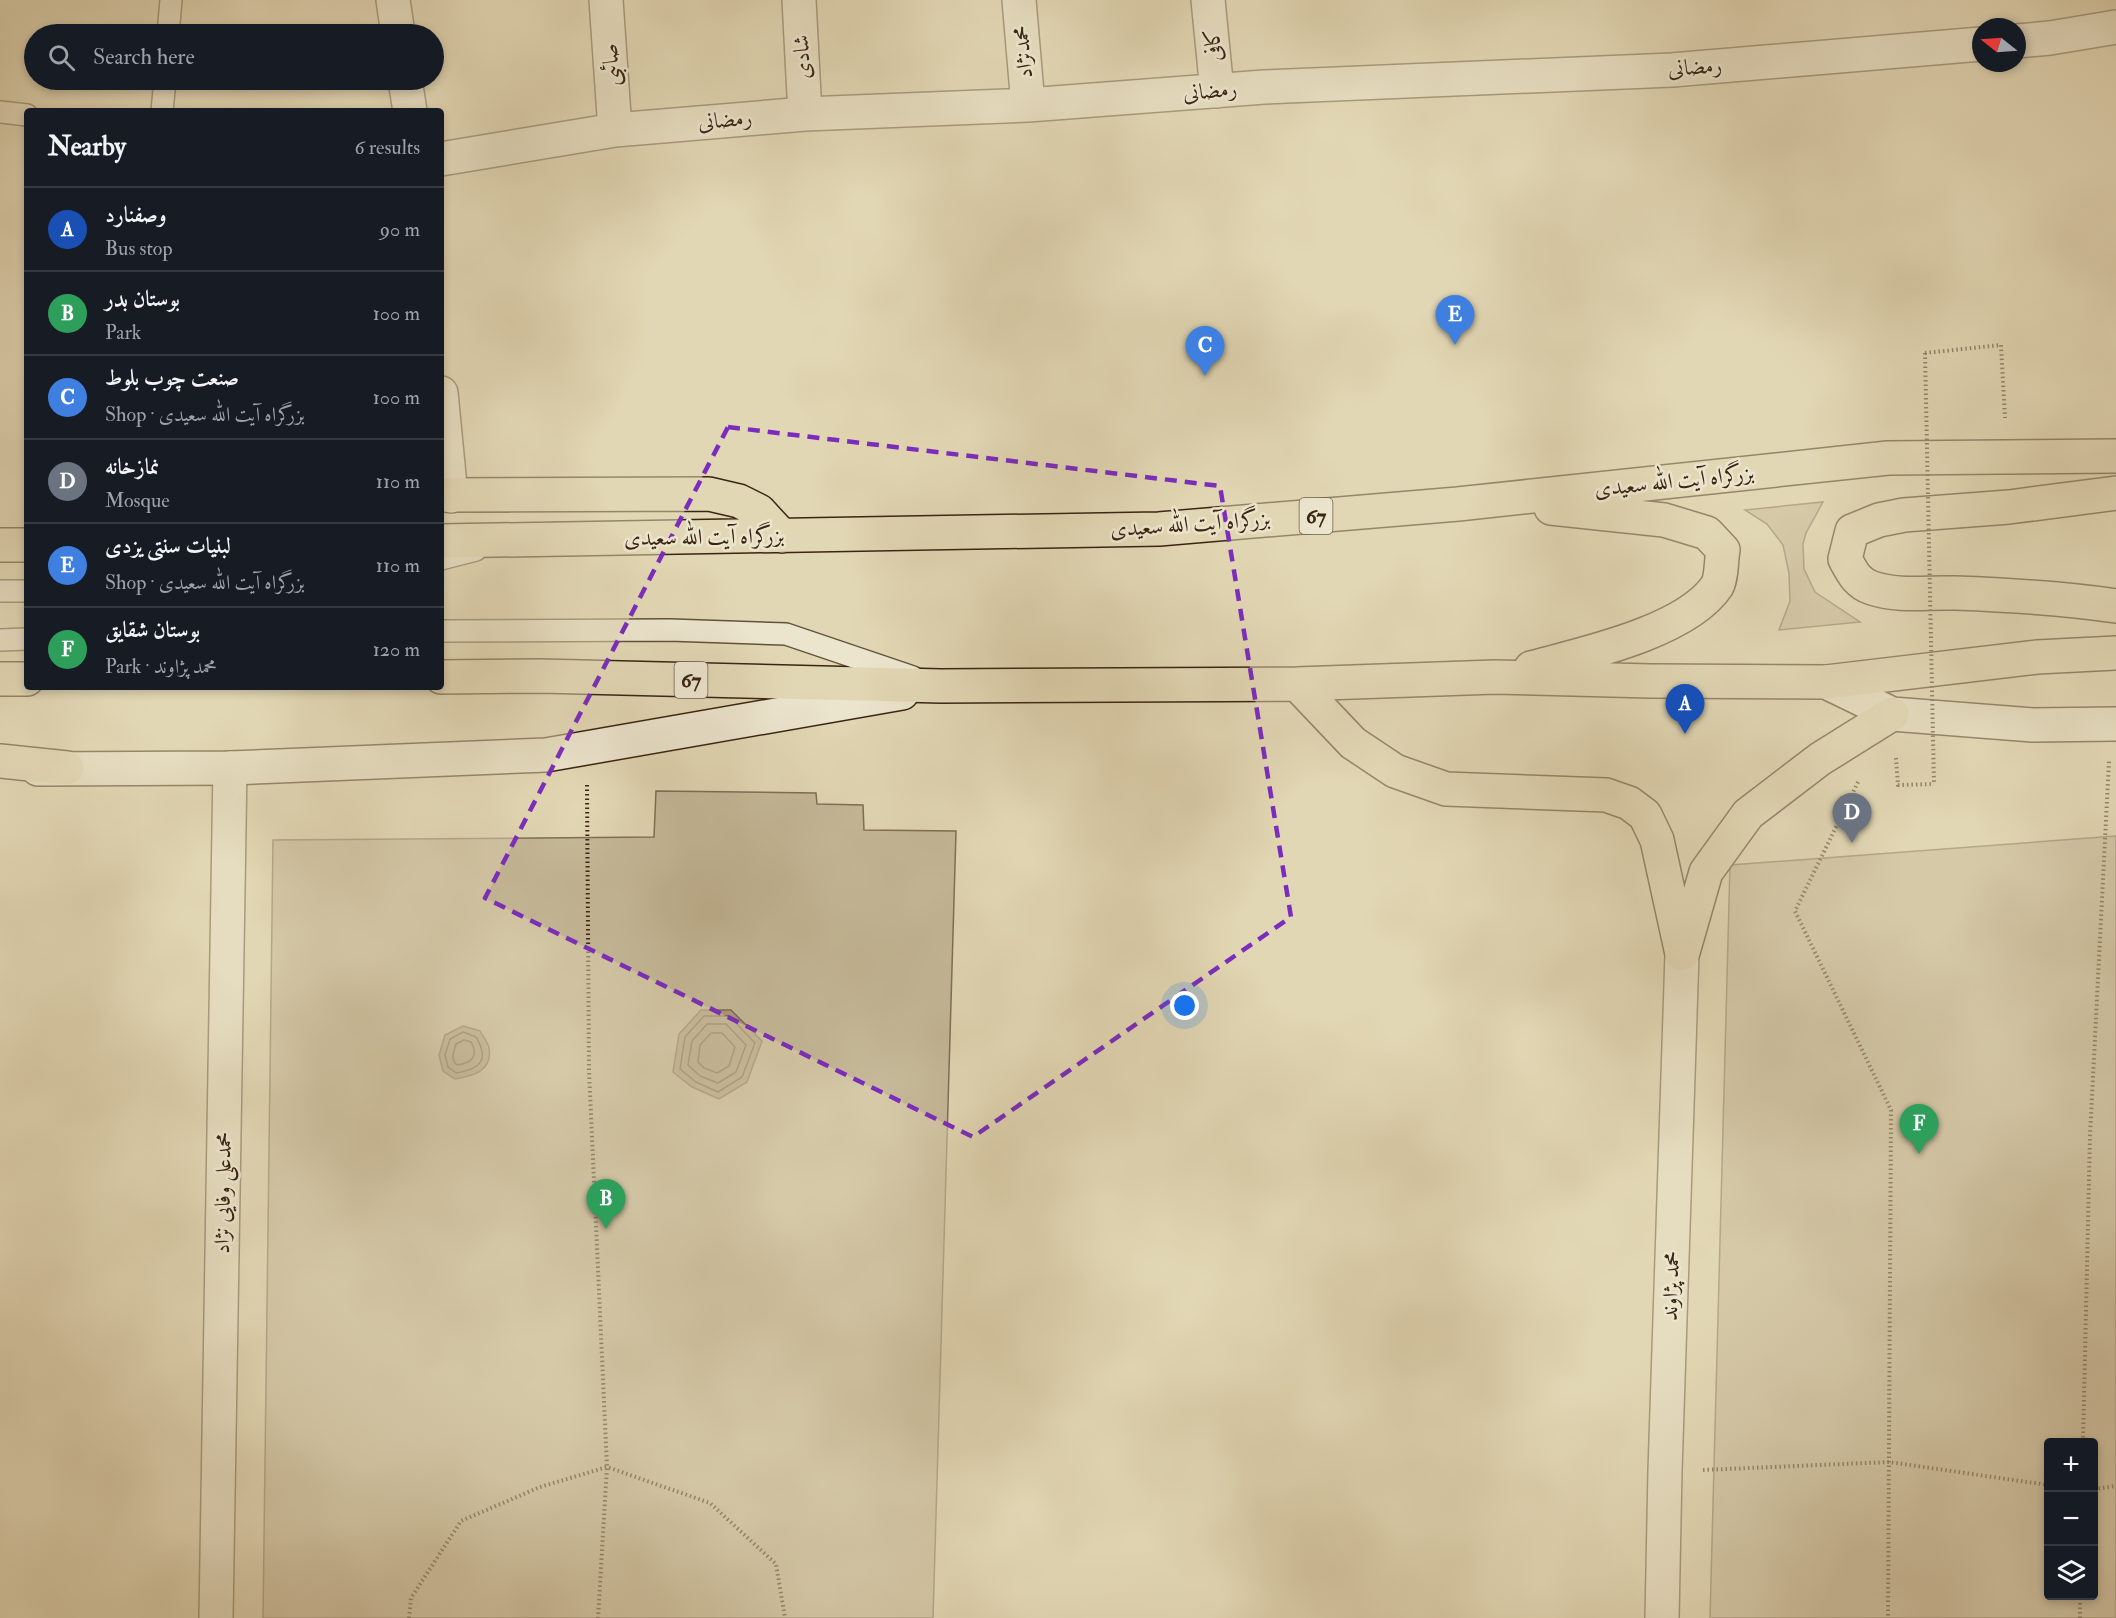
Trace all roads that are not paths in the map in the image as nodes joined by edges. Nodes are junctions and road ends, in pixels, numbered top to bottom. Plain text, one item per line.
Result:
1 (171, 0) edge
2 (393, 0) edge
3 (606, 0) edge
4 (799, 0) edge
5 (1019, 0) edge
6 (1208, 0) edge
7 (169, 24) edge
8 (397, 24) edge
9 (2116, 27) edge
10 (2026, 40) edge
11 (1972, 45) edge
12 (164, 90) edge
13 (407, 90) edge
14 (1217, 91) junction
15 (1028, 105) junction
16 (162, 108) edge
17 (410, 108) edge
18 (0, 112) edge
19 (805, 114) junction
20 (24, 115) edge
21 (615, 130) junction
22 (444, 158) edge
23 (444, 454) edge
24 (2116, 456) edge
25 (2116, 493) edge
26 (446, 495) edge
27 (1458, 504) junction
28 (782, 536) junction
29 (514, 540) junction
30 (444, 541) edge
31 (0, 545) edge
32 (24, 545) edge
33 (444, 558) edge
34 (0, 591) edge
35 (24, 591) edge
36 (2116, 606) edge
37 (444, 631) edge
38 (24, 639) edge
39 (0, 640) edge
40 (2116, 653) edge
41 (444, 677) edge
42 (1495, 677) junction
43 (0, 679) edge
44 (24, 679) edge
45 (1826, 682) junction
46 (1297, 684) junction
47 (941, 686) junction
48 (1892, 714) junction
49 (2114, 724) edge
50 (0, 761) edge
51 (67, 768) junction
52 (230, 768) junction
53 (0, 770) edge
54 (1682, 954) junction
55 (216, 1618) edge
56 (1662, 1618) edge

1 - 7 lane
2 - 8 street
3 - 21 street, صائبی
4 - 19 street, شادی
5 - 15 street, محمدنژاد
6 - 14 street, کافی
9 - 10 street
11 - 14 street, رمضانی
12 - 16 lane
13 - 17 street
14 - 15 street, رمضانی
15 - 19 street, رمضانی
18 - 20 lane
19 - 21 street, رمضانی
21 - 22 street, رمضانی
23 - 26 street
24 - 27 highway, بزرگراه آیت الله سعیدی / 67
25 - 36 highway
26 - 28 highway
27 - 28 highway, بزرگراه آیت الله سعیدی / 67
27 - 42 highway
28 - 29 highway, بزرگراه آیت الله سعیدی / 67
29 - 30 highway, بزرگراه آیت الله سعیدی / 67
29 - 33 lane
31 - 32 highway
34 - 35 lane
37 - 47 lane
38 - 39 lane
40 - 45 highway, 67
41 - 47 highway, 67
42 - 45 highway, 67
42 - 46 highway, 67
43 - 44 highway
45 - 48 street
46 - 47 highway, 67
46 - 54 highway
47 - 52 street
48 - 49 street
48 - 54 highway
50 - 51 highway
51 - 52 street
51 - 53 street
52 - 55 street, محمدعلی وفایی نژاد
54 - 56 street, محمد پژاوند

